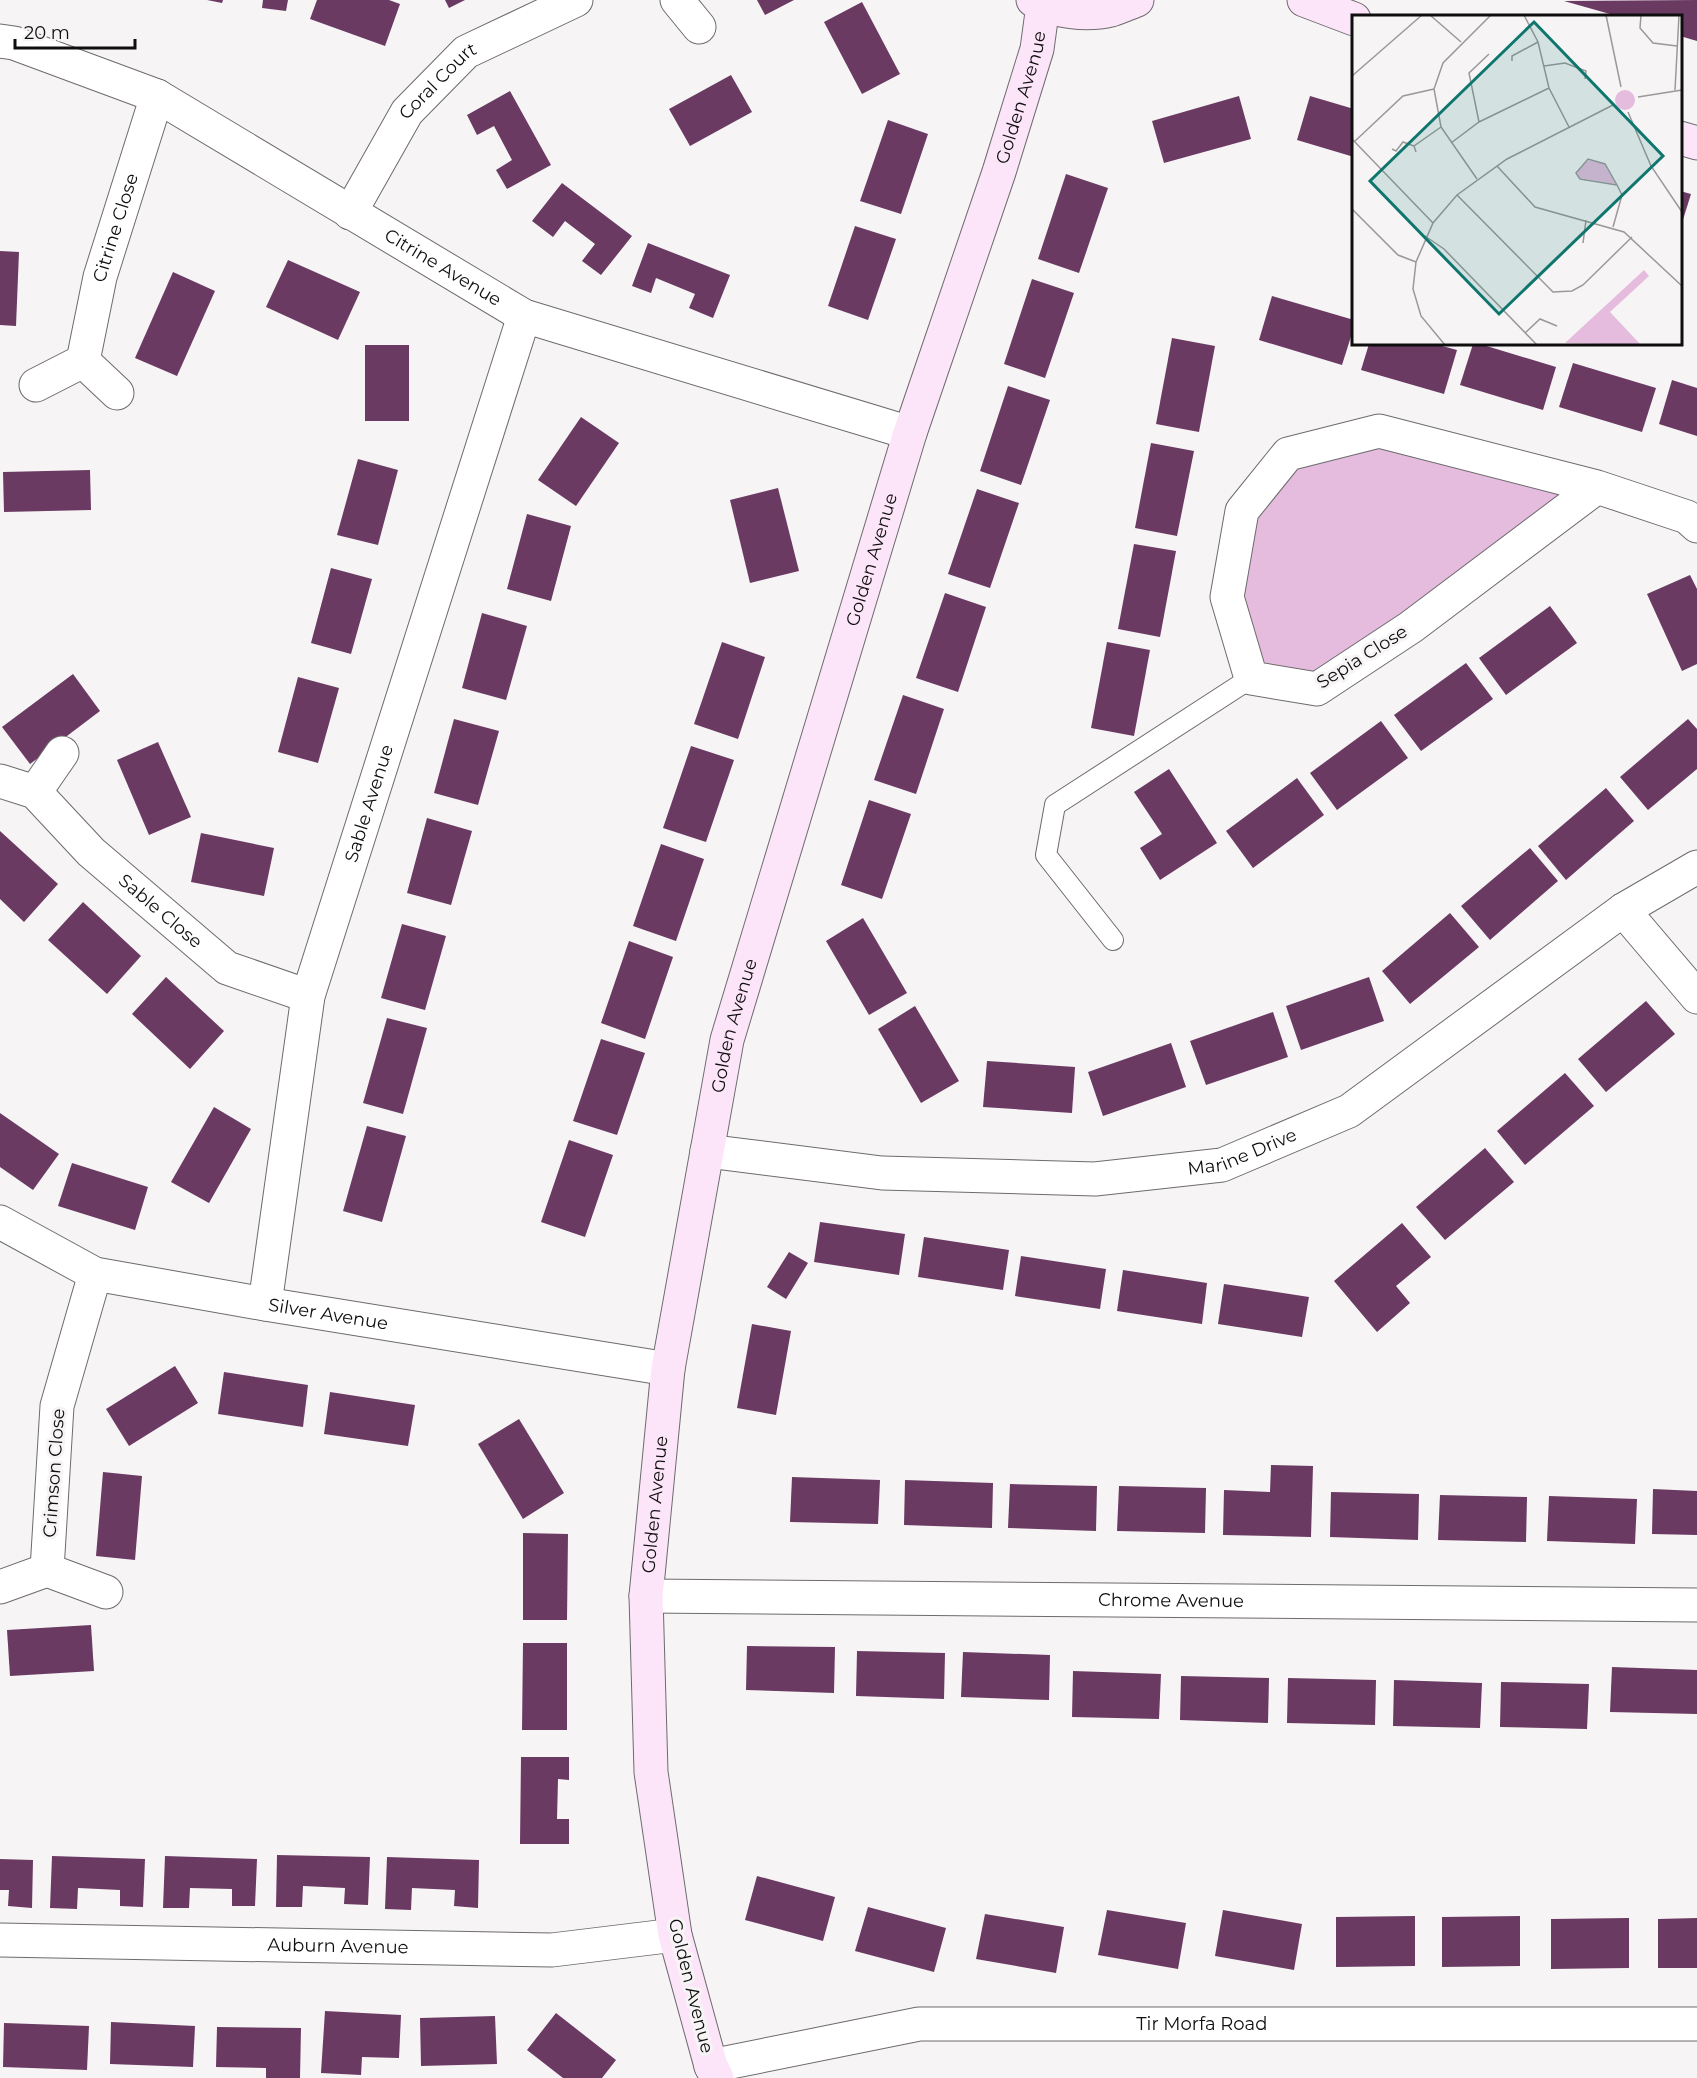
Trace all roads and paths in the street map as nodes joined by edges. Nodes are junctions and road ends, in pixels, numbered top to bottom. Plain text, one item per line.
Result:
1 (576, 0) edge
2 (677, 0) edge
3 (1137, 0) edge
4 (1304, 0) edge
5 (1038, 3) edge
6 (1352, 19) edge
7 (699, 27) dead end
8 (0, 41) edge
9 (157, 96) junction
10 (1682, 139) edge
11 (1697, 143) edge
12 (350, 213) junction
13 (524, 316) junction
14 (83, 361) junction
15 (36, 385) dead end
16 (117, 393) dead end
17 (910, 433) junction
18 (1597, 488) junction
19 (1697, 526) edge
20 (1251, 678) junction
21 (62, 753) dead end
22 (0, 781) edge
23 (35, 792) junction
24 (1697, 867) edge
25 (1623, 910) junction
26 (1113, 940) dead end
27 (308, 996) junction
28 (1697, 997) edge
29 (707, 1151) junction
30 (0, 1222) edge
31 (96, 1274) junction
32 (265, 1304) junction
33 (668, 1369) junction
34 (47, 1570) junction
35 (0, 1587) edge
36 (106, 1592) dead end
37 (646, 1596) junction
38 (1697, 1605) edge
39 (675, 1935) junction
40 (0, 1940) edge
41 (1697, 2024) edge
42 (714, 2072) edge

1 - 12 street, Coral Court
2 - 7 street
3 - 5 street
4 - 6 street
5 - 17 street, Golden Avenue
8 - 9 street, Citrine Avenue
9 - 12 street, Citrine Avenue
9 - 14 street, Citrine Close
10 - 11 street
12 - 13 street, Citrine Avenue
13 - 17 street, Citrine Avenue
13 - 27 street, Sable Avenue
14 - 15 street
14 - 16 street
17 - 29 street, Golden Avenue
18 - 19 street
18 - 20 street, Sepia Close
18 - 20 street
20 - 26 lane
21 - 23 street
22 - 23 street, Sable Close
23 - 27 street, Sable Close
24 - 25 street, Marine Drive
25 - 28 street
25 - 29 street, Marine Drive
27 - 32 street, Sable Avenue
29 - 33 street, Golden Avenue
30 - 31 street, Silver Avenue
31 - 32 street, Silver Avenue
31 - 34 street, Crimson Close
32 - 33 street, Silver Avenue
33 - 37 street, Golden Avenue
34 - 35 street
34 - 36 street
37 - 38 street, Chrome Avenue
37 - 39 street, Golden Avenue
39 - 40 street, Auburn Avenue
39 - 42 street, Golden Avenue
41 - 42 street, Tir Morfa Road

